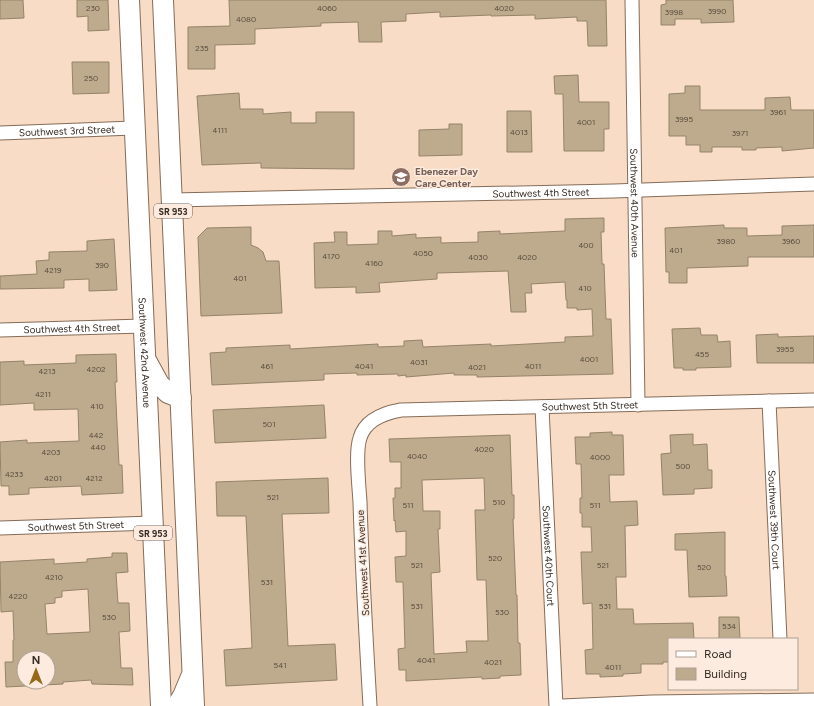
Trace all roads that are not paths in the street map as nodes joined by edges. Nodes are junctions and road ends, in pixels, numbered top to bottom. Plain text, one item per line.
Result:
1 (129, 0) edge
2 (163, 0) edge
3 (632, 0) edge
4 (134, 128) junction
5 (0, 133) edge
6 (814, 184) edge
7 (636, 190) junction
8 (172, 200) junction
9 (144, 326) junction
10 (0, 330) edge
11 (145, 359) junction
12 (181, 398) junction
13 (814, 400) edge
14 (769, 402) junction
15 (638, 405) junction
16 (542, 407) junction
17 (369, 424) joint
18 (152, 524) junction
19 (0, 528) edge
20 (780, 638) edge
21 (193, 672) junction
22 (783, 699) edge
23 (814, 700) edge
24 (161, 706) edge
25 (177, 706) edge
26 (194, 706) edge
27 (370, 706) edge
28 (556, 706) edge
29 (562, 706) edge

1 - 4 main road, Southwest 42nd Avenue / SR 953
2 - 8 main road, SR 953
3 - 7 street, Southwest 40th Avenue
4 - 5 street, Southwest 3rd Street
4 - 9 main road, Southwest 42nd Avenue / SR 953
6 - 7 street, Southwest 4th Street
7 - 8 street, Southwest 4th Street
7 - 15 street, Southwest 40th Avenue
8 - 12 main road, SR 953
9 - 10 street, Southwest 4th Street
9 - 11 main road, Southwest 42nd Avenue / SR 953
11 - 12 main road
11 - 18 main road, Southwest 42nd Avenue / SR 953
12 - 21 main road, SR 953
13 - 14 street, Southwest 5th Street
14 - 15 street, Southwest 5th Street
14 - 20 street, Southwest 39th Court
15 - 16 street, Southwest 5th Street
16 - 17 street, Southwest 5th Street
16 - 28 street, Southwest 40th Court
17 - 27 street, Southwest 41st Avenue
18 - 19 street, Southwest 5th Street
18 - 24 main road, Southwest 42nd Avenue / SR 953
21 - 25 main road
21 - 26 main road, SR 953
22 - 23 street
22 - 29 street

